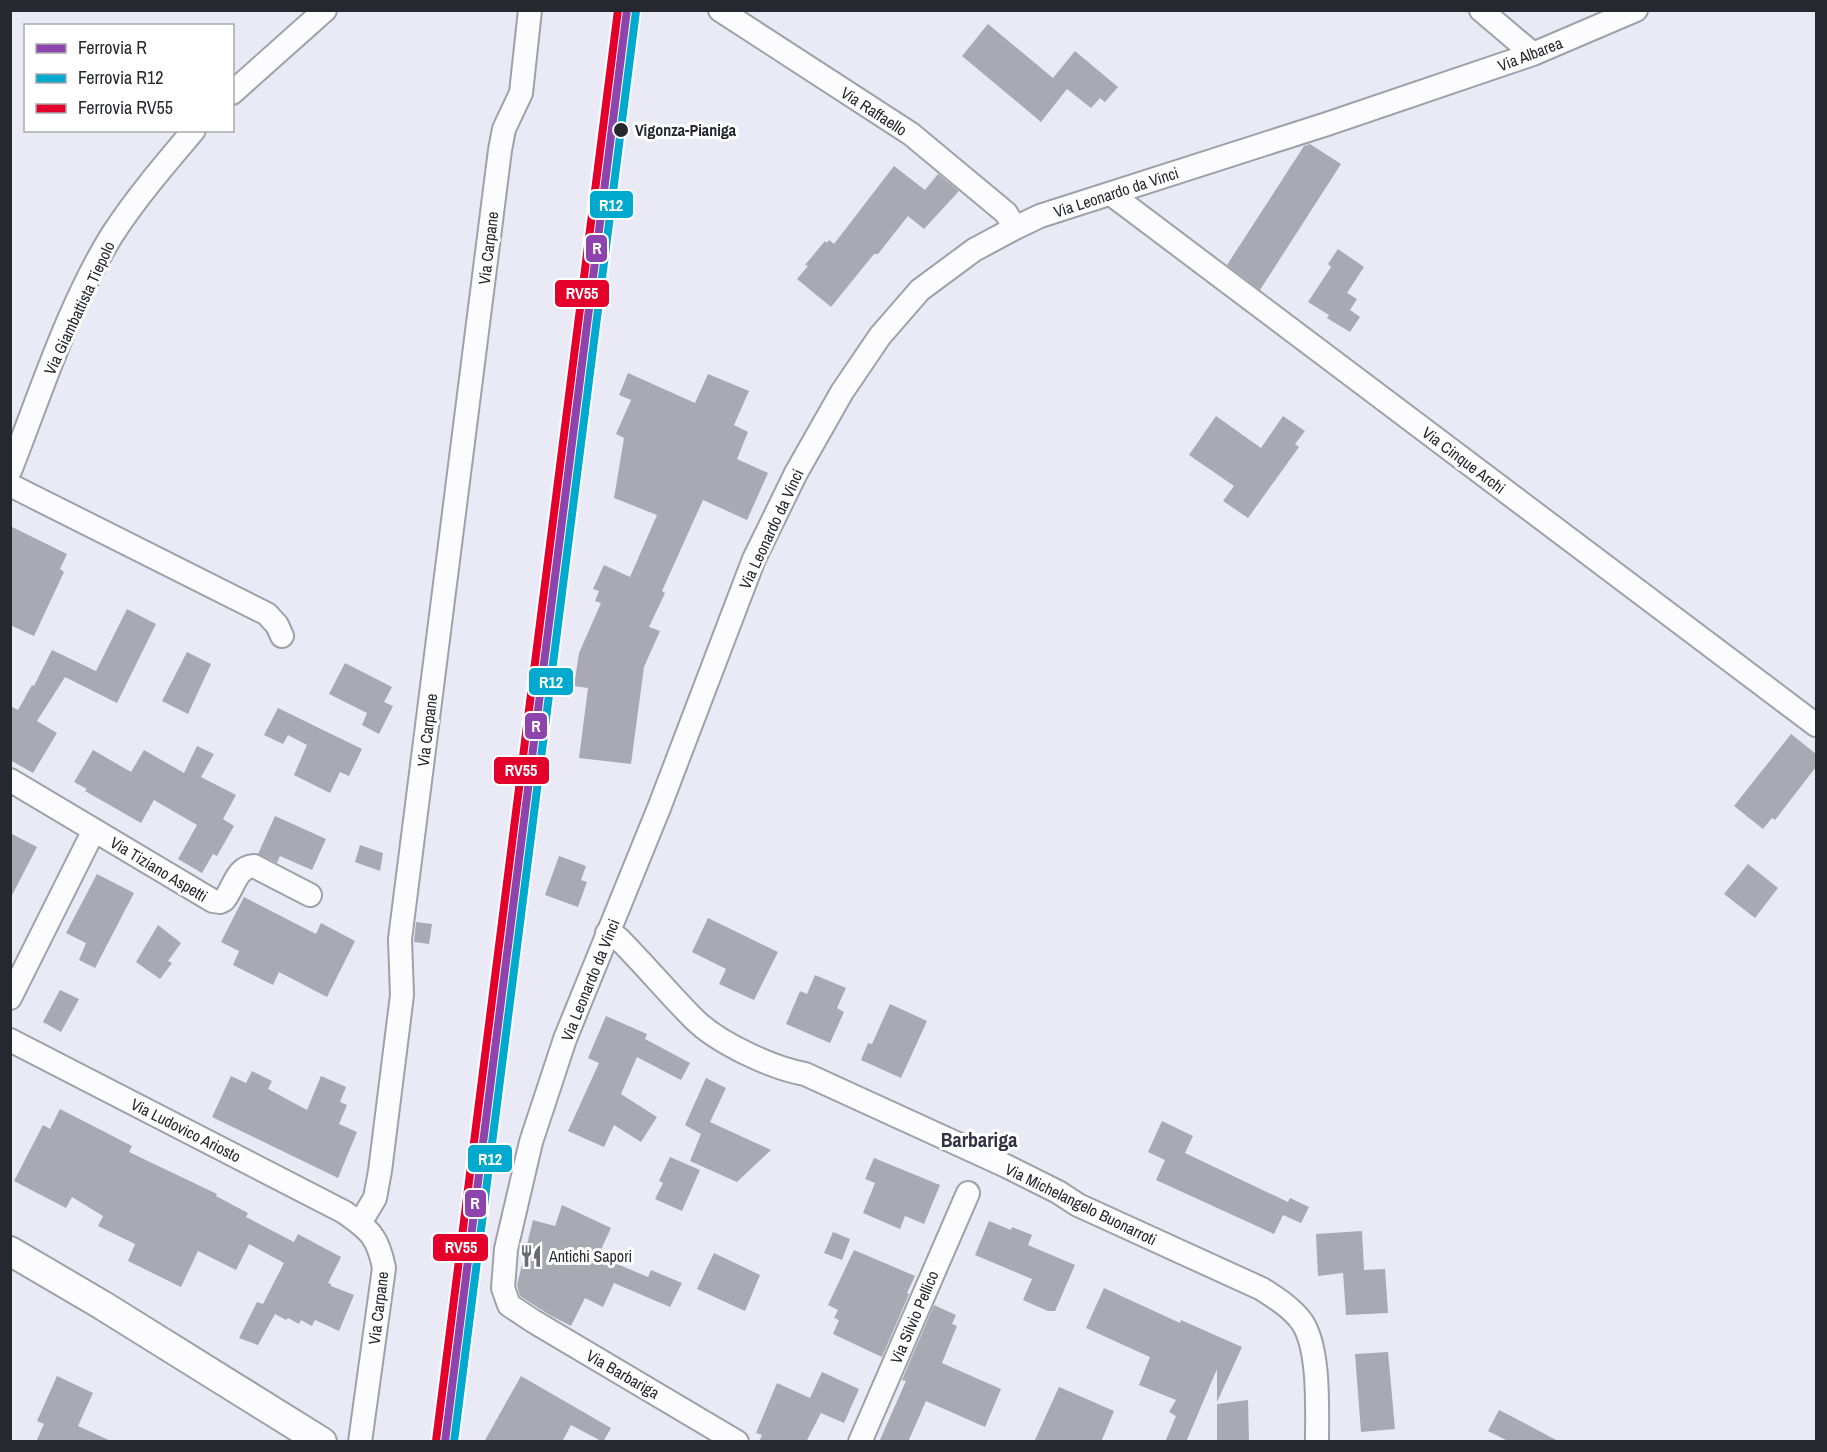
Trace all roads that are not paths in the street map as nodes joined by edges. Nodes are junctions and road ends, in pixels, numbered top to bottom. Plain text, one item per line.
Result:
1 (325, 10) edge
2 (530, 10) edge
3 (720, 10) edge
4 (1481, 10) edge
5 (1636, 10) edge
6 (1533, 54) junction
7 (234, 91) edge
8 (1422, 93) joint
9 (192, 132) edge
10 (1111, 194) junction
11 (1015, 228) junction
12 (10, 471) edge
13 (10, 485) edge
14 (282, 636) dead end
15 (1816, 725) edge
16 (10, 780) edge
17 (94, 830) junction
18 (310, 895) dead end
19 (607, 933) junction
20 (10, 998) edge
21 (10, 1040) edge
22 (968, 1193) dead end
23 (360, 1223) junction
24 (10, 1251) edge
25 (509, 1305) joint
26 (360, 1437) edge
27 (322, 1442) edge
28 (738, 1442) edge
29 (860, 1442) edge
30 (1317, 1442) edge

1 - 7 street
2 - 23 street, Via Carpane
3 - 11 street, Via Raffaello
4 - 6 street
5 - 6 street, Via Albarea
6 - 8 street, Via Albarea
8 - 10 street, Via Leonardo da Vinci
9 - 12 street, Via Giambattista Tiepolo
10 - 11 street, Via Leonardo da Vinci
10 - 15 street, Via Cinque Archi
11 - 19 street, Via Leonardo da Vinci
13 - 14 street
16 - 17 street, Via Tiziano Aspetti
17 - 18 street, Via Tiziano Aspetti
17 - 20 street, Via Tiziano Aspetti
19 - 25 street, Via Leonardo da Vinci
19 - 30 street, Via Michelangelo Buonarroti
21 - 23 street, Via Ludovico Ariosto
22 - 29 street, Via Silvio Pellico
23 - 26 street, Via Carpane
24 - 27 main road
25 - 28 street, Via Barbariga

